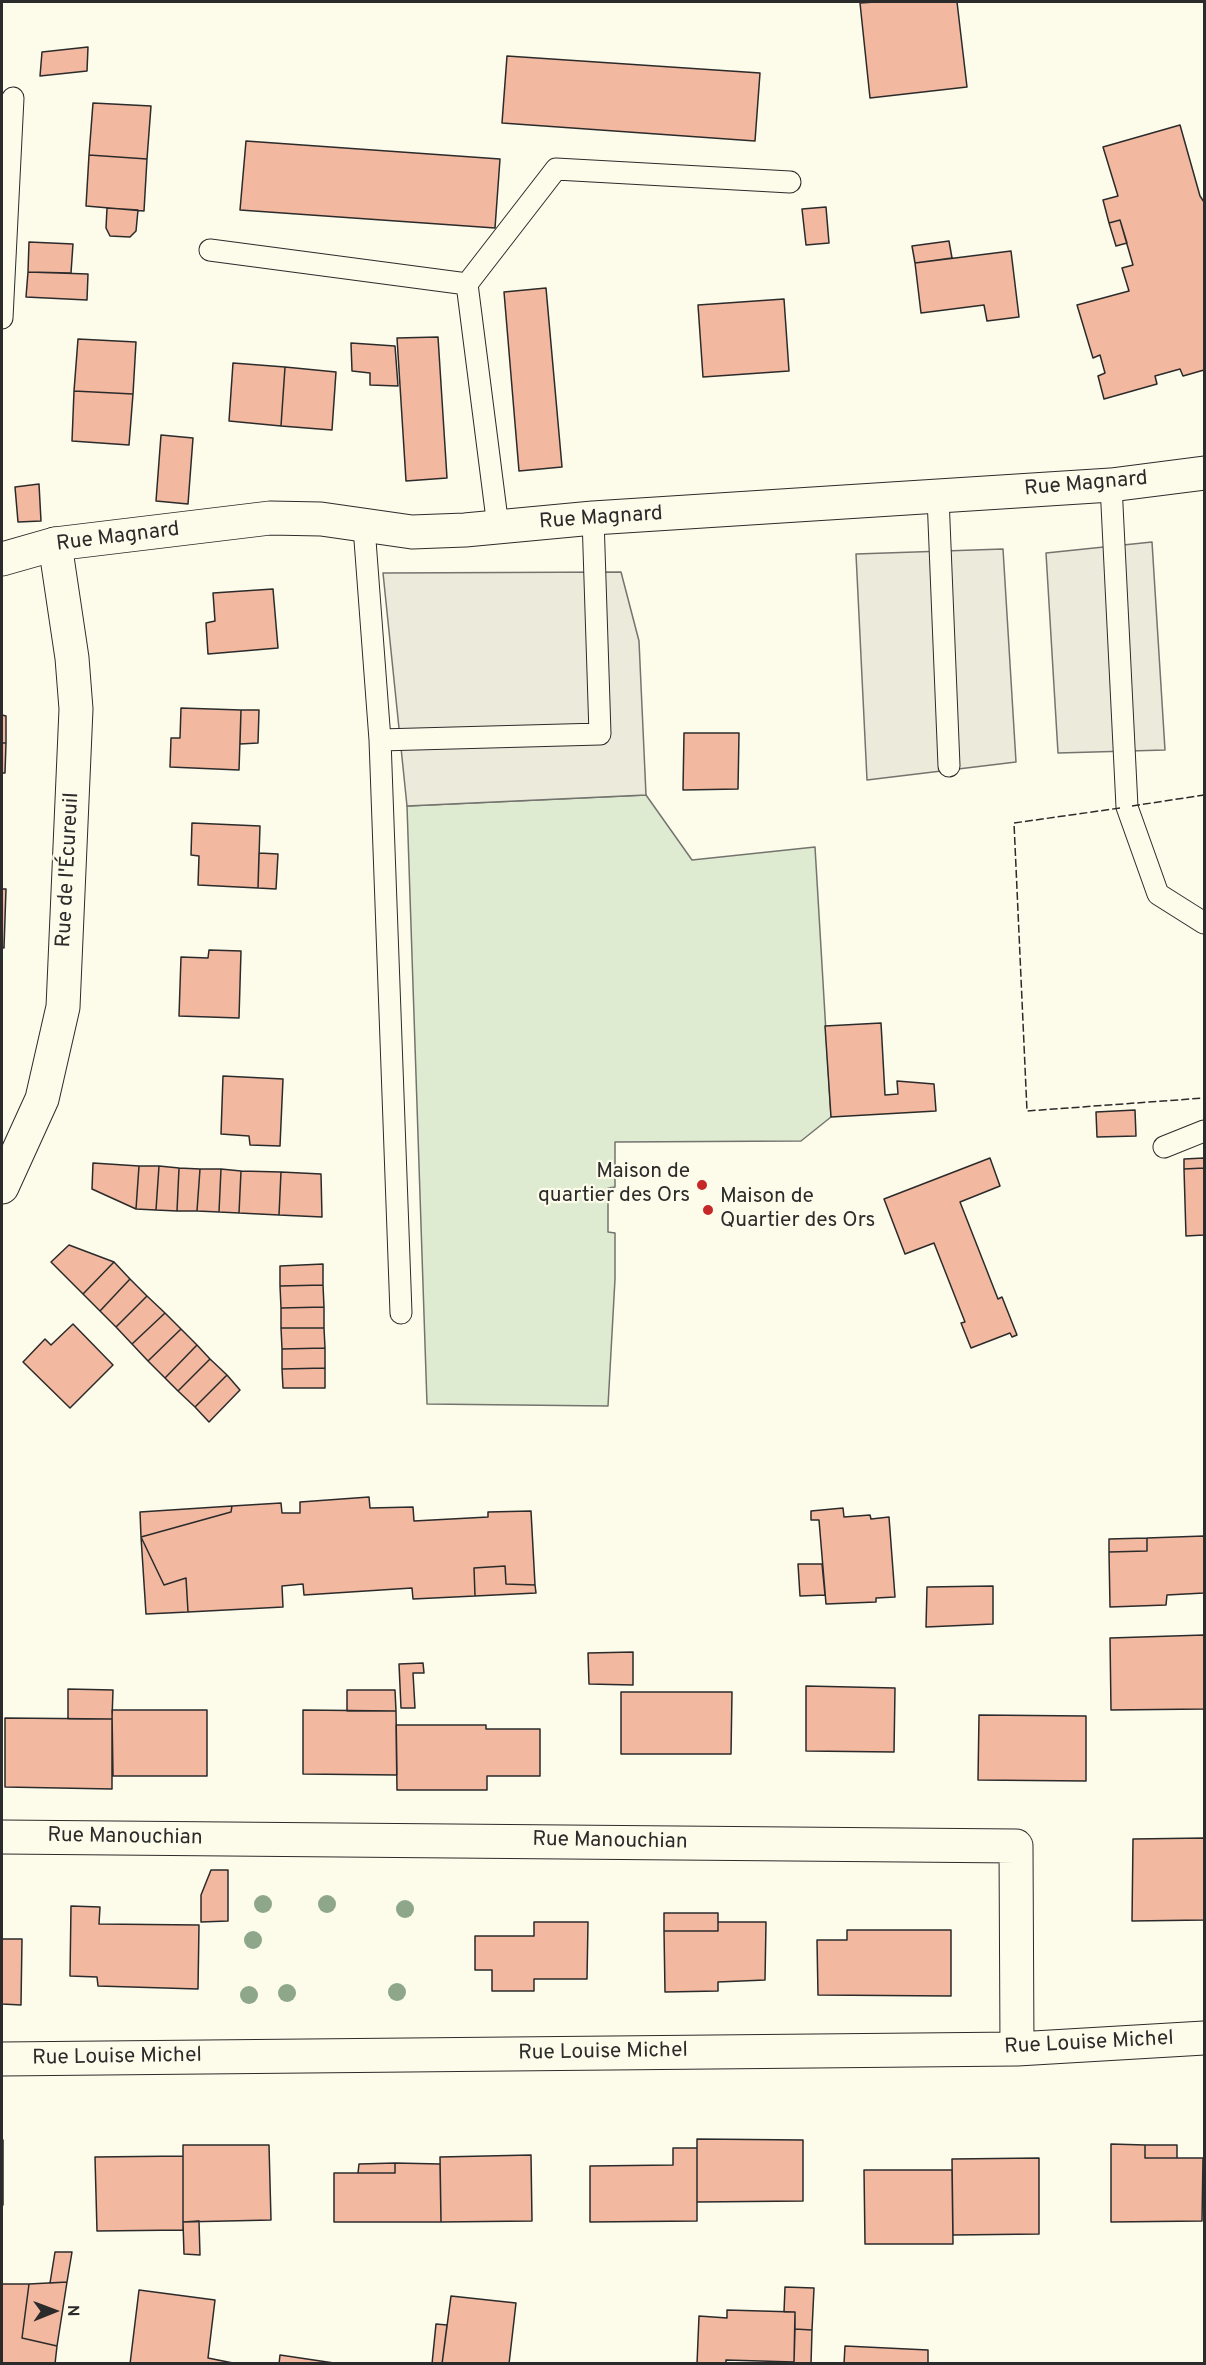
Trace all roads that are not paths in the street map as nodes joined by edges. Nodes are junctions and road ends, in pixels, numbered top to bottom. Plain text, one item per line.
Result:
1 (13, 98) dead end
2 (790, 182) dead end
3 (210, 250) dead end
4 (467, 284) junction
5 (2, 318) edge
6 (1204, 473) edge
7 (1111, 485) junction
8 (938, 497) junction
9 (593, 518) junction
10 (364, 527) junction
11 (498, 527) junction
12 (55, 544) junction
13 (2, 559) edge
14 (380, 740) junction
15 (949, 766) dead end
16 (1204, 923) edge
17 (1204, 1131) edge
18 (1164, 1147) dead end
19 (2, 1187) edge
20 (400, 1313) dead end
21 (2, 1837) edge
22 (1204, 2038) edge
23 (1017, 2049) junction
24 (2, 2059) edge

1 - 5 lane
2 - 4 lane
3 - 4 lane
4 - 11 lane
6 - 7 street, Rue Magnard
7 - 8 street, Rue Magnard
7 - 16 lane
8 - 9 street, Rue Magnard
8 - 15 lane
9 - 11 street, Rue Magnard
9 - 14 lane
10 - 11 street, Rue Magnard
10 - 12 street, Rue Magnard
10 - 14 lane
12 - 13 street, Rue Magnard
12 - 19 street, Rue de l'Écureuil
14 - 20 lane
17 - 18 lane
21 - 23 street, Rue Manouchian
22 - 23 street, Rue Louise Michel
23 - 24 street, Rue Louise Michel

